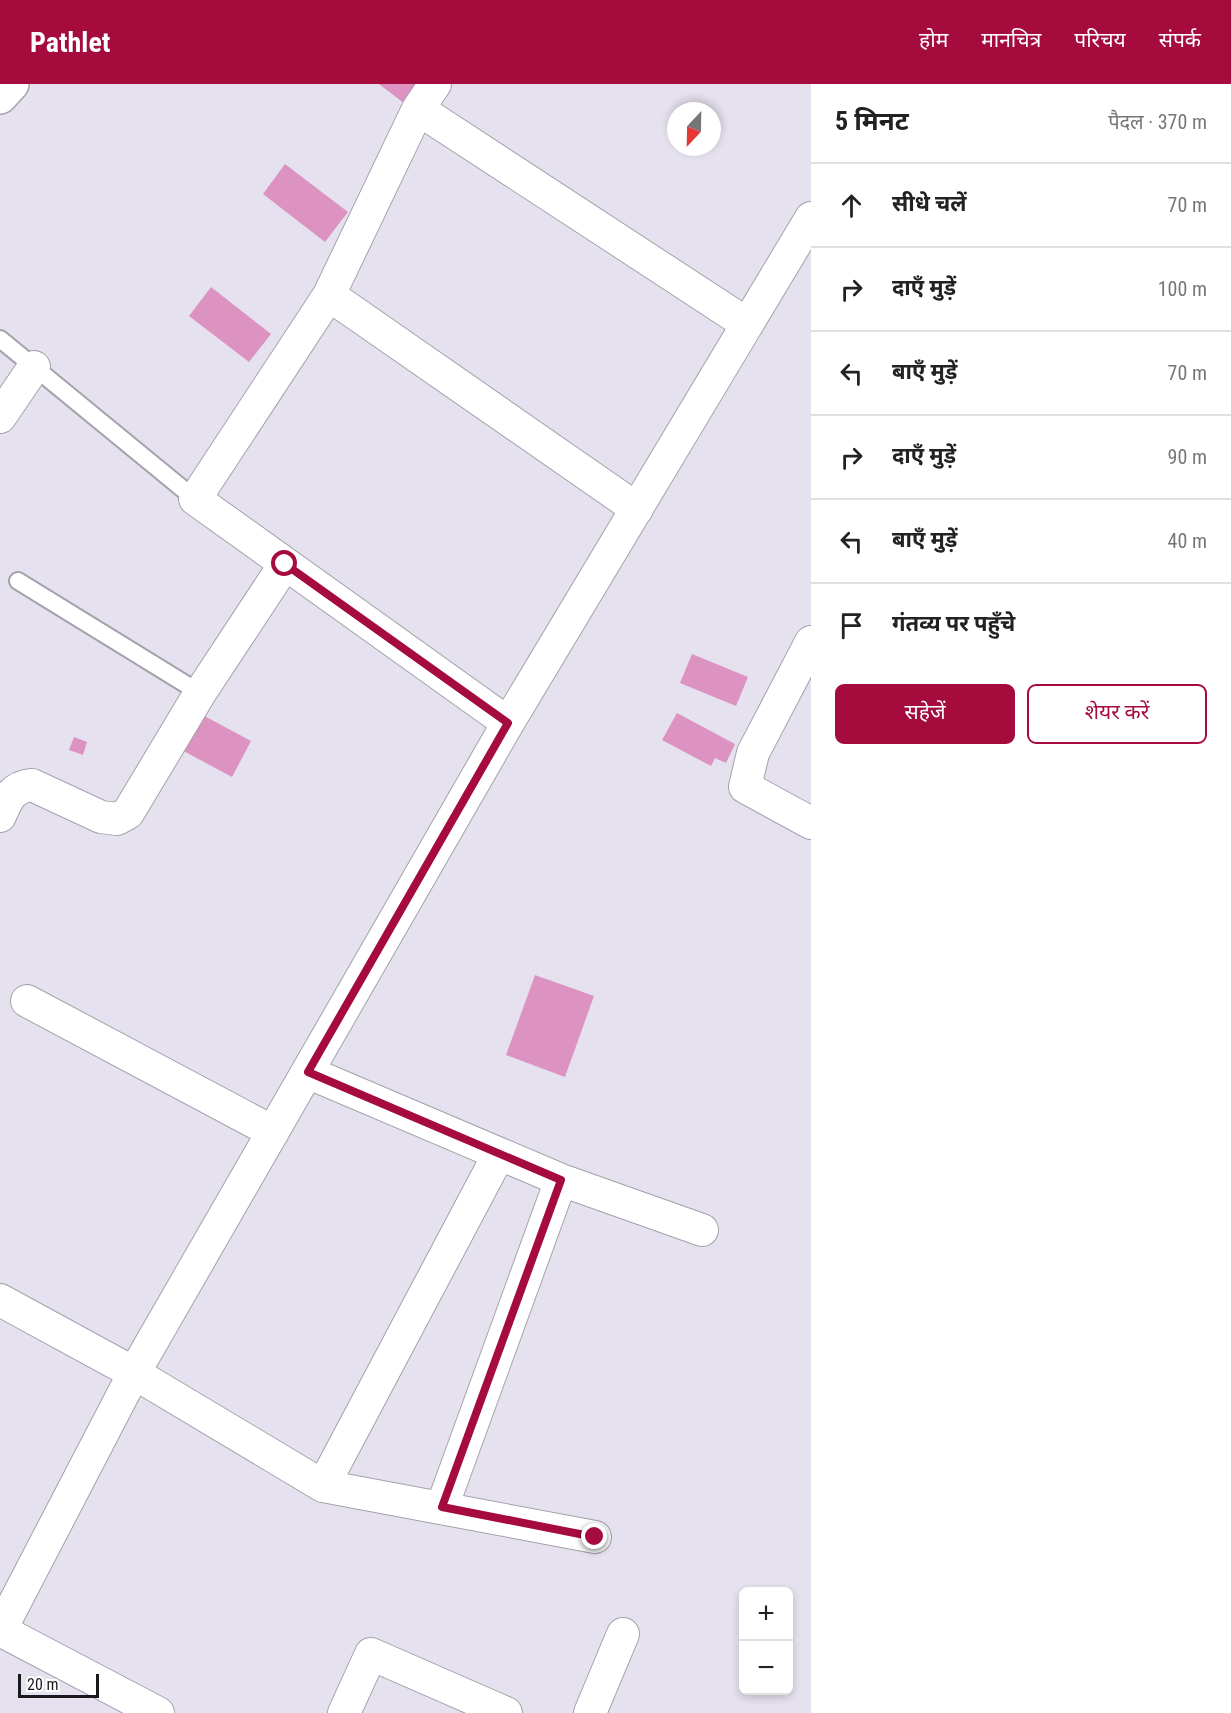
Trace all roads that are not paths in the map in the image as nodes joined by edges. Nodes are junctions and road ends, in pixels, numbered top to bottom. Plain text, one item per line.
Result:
1 (12, 84) edge
2 (435, 84) edge
3 (0, 97) edge
4 (418, 110) junction
5 (811, 218) edge
6 (329, 295) junction
7 (747, 324) junction
8 (0, 339) edge
9 (34, 367) junction
10 (0, 417) edge
11 (195, 499) junction
12 (636, 509) junction
13 (285, 564) junction
14 (18, 581) dead end
15 (811, 642) edge
16 (200, 693) junction
17 (508, 723) junction
18 (0, 816) edge
19 (811, 823) edge
20 (27, 1000) dead end
21 (308, 1072) junction
22 (273, 1132) junction
23 (499, 1154) junction
24 (561, 1180) junction
25 (702, 1230) dead end
26 (0, 1300) edge
27 (134, 1373) junction
28 (323, 1486) junction
29 (442, 1507) junction
30 (595, 1537) dead end
31 (0, 1630) edge
32 (623, 1634) dead end
33 (158, 1713) edge
34 (344, 1713) edge
35 (506, 1713) edge
36 (590, 1713) edge

1 - 3 street
2 - 4 street
4 - 6 street
4 - 7 street
5 - 7 street
6 - 11 street
6 - 12 street
7 - 12 street
8 - 9 lane
9 - 10 street
9 - 11 lane
11 - 13 street
12 - 17 street
13 - 16 street
13 - 17 street
14 - 16 lane
15 - 19 street
16 - 18 street
17 - 21 street
20 - 22 street
21 - 22 street
21 - 23 street
22 - 27 street
23 - 24 street
23 - 28 street
24 - 25 street
24 - 29 street
26 - 27 street
27 - 28 street
27 - 31 street
28 - 29 street
29 - 30 street
31 - 33 street
32 - 36 street
34 - 35 street

